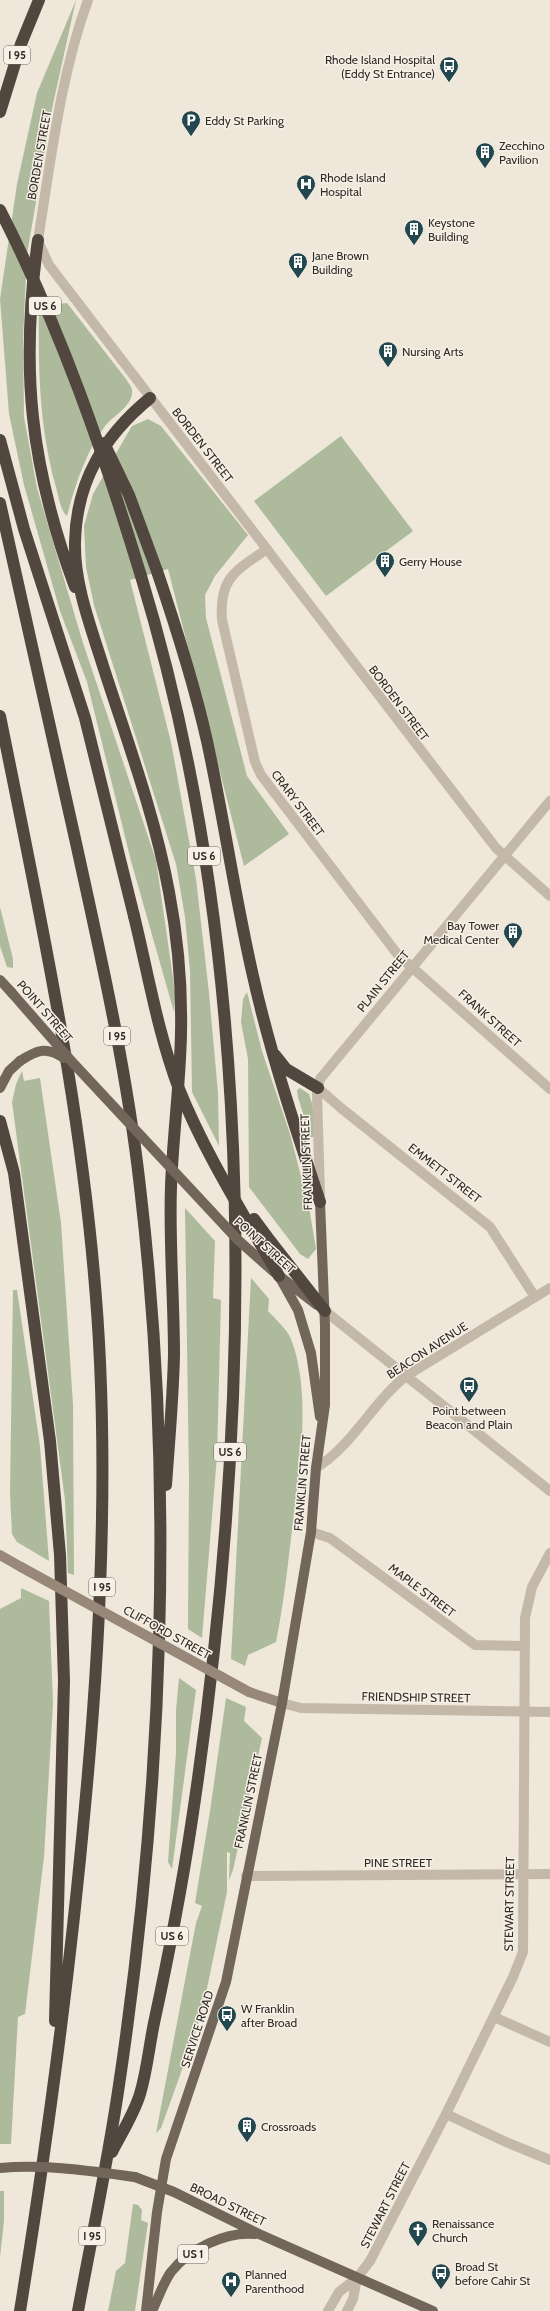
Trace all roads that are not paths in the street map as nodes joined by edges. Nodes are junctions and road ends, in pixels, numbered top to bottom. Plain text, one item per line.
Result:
1 (39, 0) edge
2 (88, 0) edge
3 (0, 112) edge
4 (0, 210) edge
5 (38, 240) junction
6 (150, 398) junction
7 (84, 405) junction
8 (0, 440) edge
9 (0, 502) edge
10 (267, 549) junction
11 (93, 635) junction
12 (0, 716) edge
13 (0, 748) edge
14 (550, 801) edge
15 (18, 806) junction
16 (504, 856) junction
17 (550, 896) edge
18 (412, 966) junction
19 (0, 980) edge
20 (271, 1047) junction
21 (74, 1064) junction
22 (0, 1088) edge
23 (318, 1088) junction
24 (550, 1089) edge
25 (0, 1121) edge
26 (229, 1188) junction
27 (320, 1202) junction
28 (279, 1276) junction
29 (550, 1288) edge
30 (535, 1297) junction
31 (325, 1311) junction
32 (406, 1376) junction
33 (321, 1425) junction
34 (316, 1468) junction
35 (550, 1491) edge
36 (311, 1532) junction
37 (550, 1553) edge
38 (0, 1555) edge
39 (159, 1580) junction
40 (524, 1646) junction
41 (282, 1703) junction
42 (526, 1712) junction
43 (550, 1712) edge
44 (550, 1874) edge
45 (523, 1875) junction
46 (246, 1876) junction
47 (494, 2017) junction
48 (550, 2042) edge
49 (54, 2086) junction
50 (446, 2114) junction
51 (550, 2160) edge
52 (107, 2162) junction
53 (0, 2168) edge
54 (160, 2186) junction
55 (259, 2234) junction
56 (357, 2278) junction
57 (20, 2311) edge
58 (78, 2311) edge
59 (146, 2311) edge
60 (152, 2311) edge
61 (328, 2311) edge
62 (347, 2311) edge
63 (433, 2311) edge

1 - 3 highway, I 95
2 - 5 street, BORDEN STREET
4 - 7 highway, US 6, bridge
5 - 6 street, BORDEN STREET
5 - 11 highway
6 - 10 street, BORDEN STREET
6 - 11 highway
7 - 20 highway, bridge
7 - 52 highway, US 6, bridge
8 - 26 highway, bridge
9 - 39 highway, I 95
10 - 16 street, BORDEN STREET
10 - 18 street, CRARY STREET
11 - 39 highway
12 - 15 highway, I 95
13 - 15 highway
14 - 16 street, PLAIN STREET
15 - 49 highway, I 95
16 - 17 street, BORDEN STREET
16 - 18 street, PLAIN STREET
18 - 23 street, PLAIN STREET
18 - 24 street, FRANK STREET
19 - 21 main road, POINT STREET, bridge
20 - 23 highway
20 - 27 highway
21 - 22 main road, bridge
21 - 28 main road, POINT STREET, bridge
23 - 27 street, FRANKLIN STREET
23 - 30 street, EMMETT STREET
25 - 49 highway
26 - 28 highway, bridge
26 - 31 highway, bridge
27 - 31 main road, FRANKLIN STREET
28 - 31 main road, POINT STREET
28 - 33 main road
29 - 30 street, BEACON AVENUE
30 - 32 street, BEACON AVENUE
31 - 32 street, POINT STREET
31 - 33 main road, FRANKLIN STREET
32 - 34 street, BEACON AVENUE
32 - 35 street, POINT STREET
33 - 34 main road, FRANKLIN STREET
34 - 36 main road, FRANKLIN STREET
36 - 40 street, MAPLE STREET
36 - 41 main road, FRANKLIN STREET
37 - 40 street, STEWART STREET
38 - 41 main road, CLIFFORD STREET, bridge
39 - 52 highway, I 95
40 - 42 street, STEWART STREET
41 - 42 street, FRIENDSHIP STREET
41 - 46 main road, FRANKLIN STREET
42 - 43 street, FRIENDSHIP STREET
42 - 45 street, STEWART STREET
44 - 45 street, PINE STREET
45 - 46 street, PINE STREET
45 - 47 street, STEWART STREET
46 - 54 main road, SERVICE ROAD
47 - 48 street
47 - 50 street, STEWART STREET
49 - 57 highway, I 95
50 - 51 street
50 - 56 street, STEWART STREET
52 - 58 highway, I 95
53 - 54 main road, BROAD STREET / US 1, bridge
54 - 55 main road, BROAD STREET / US 1
54 - 59 main road, SERVICE ROAD
55 - 56 main road, BROAD STREET / US 1
55 - 60 main road, US 1
56 - 61 street
56 - 62 street
56 - 63 main road, BROAD STREET / US 1

